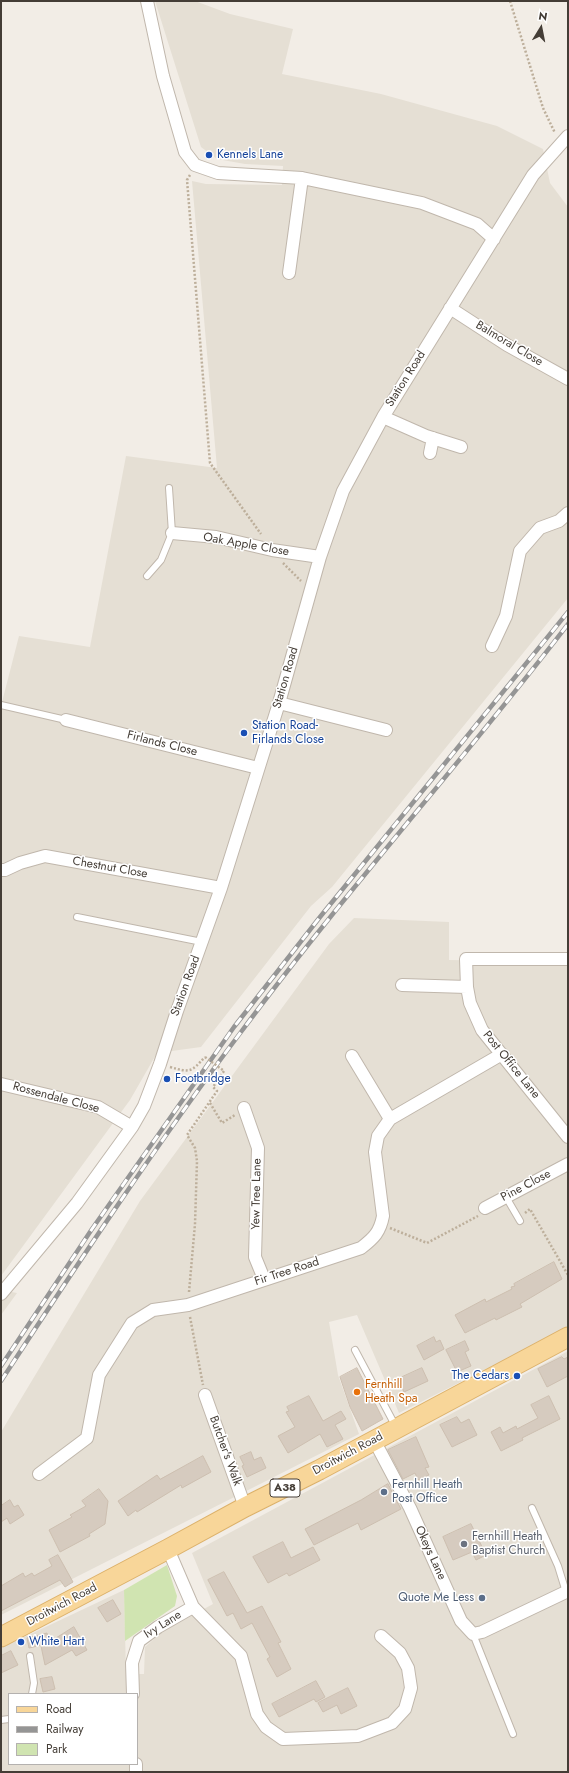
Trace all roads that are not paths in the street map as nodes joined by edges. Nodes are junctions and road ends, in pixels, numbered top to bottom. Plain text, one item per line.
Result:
1 (147, 1) edge
2 (564, 140) edge
3 (302, 178) junction
4 (494, 239) junction
5 (289, 273) dead end
6 (450, 308) junction
7 (568, 379) edge
8 (383, 417) junction
9 (433, 438) junction
10 (461, 447) dead end
11 (430, 453) dead end
12 (168, 488) dead end
13 (568, 513) edge
14 (172, 533) junction
15 (320, 557) junction
16 (147, 576) dead end
17 (492, 646) dead end
18 (279, 704) junction
19 (1, 705) edge
20 (66, 720) joint
21 (386, 730) dead end
22 (258, 768) junction
23 (1, 870) edge
24 (221, 888) junction
25 (77, 917) dead end
26 (202, 942) junction
27 (568, 959) edge
28 (402, 985) dead end
29 (467, 987) junction
30 (502, 1054) junction
31 (352, 1056) dead end
32 (1, 1084) edge
33 (244, 1108) road end
34 (390, 1119) junction
35 (132, 1127) junction
36 (568, 1136) edge
37 (568, 1164) edge
38 (506, 1197) junction
39 (485, 1208) road end
40 (519, 1219) road end
41 (264, 1279) junction
42 (1, 1294) edge
43 (568, 1337) edge
44 (355, 1350) dead end
45 (205, 1395) road end
46 (397, 1428) junction
47 (374, 1440) junction
48 (39, 1474) dead end
49 (245, 1507) junction
50 (532, 1508) dead end
51 (168, 1549) junction
52 (567, 1591) edge
53 (193, 1607) junction
54 (473, 1634) junction
55 (381, 1636) dead end
56 (1, 1637) edge
57 (30, 1656) dead end
58 (32, 1693) edge
59 (133, 1693) edge
60 (513, 1734) dead end

1 - 3 street
2 - 4 street, Station Road
3 - 4 street
3 - 5 street
4 - 6 street, Station Road
6 - 7 street, Balmoral Close
6 - 8 street, Station Road
8 - 9 street
8 - 15 street, Station Road
9 - 10 street
9 - 11 street
12 - 14 lane
13 - 17 street
14 - 15 street, Oak Apple Close
14 - 16 lane
15 - 18 street, Station Road
18 - 21 street
18 - 22 street, Station Road
19 - 20 lane
20 - 22 street, Firlands Close
22 - 24 street, Station Road
23 - 24 street, Chestnut Close
24 - 26 street, Station Road
25 - 26 lane
26 - 35 street, Station Road
27 - 29 street, Post Office Lane
28 - 29 street
29 - 30 street, Post Office Lane
30 - 34 street
30 - 36 street, Post Office Lane
31 - 34 street
32 - 35 street, Rossendale Close
33 - 41 street, Yew Tree Lane
34 - 41 street, Fir Tree Road
35 - 42 street, Station Road
37 - 38 street, Pine Close
38 - 39 street, Pine Close
38 - 40 lane
41 - 48 street, Fir Tree Road
43 - 46 main road, Droitwich Road / A38
44 - 46 lane
45 - 49 street, Butcher's Walk
46 - 47 main road, Droitwich Road / A38
47 - 49 main road, Droitwich Road / A38
47 - 54 street, Okeys Lane
49 - 51 main road, Droitwich Road / A38
50 - 52 lane
51 - 53 street
51 - 56 main road, Droitwich Road / A38
52 - 54 street
53 - 55 street
53 - 59 street, Ivy Lane
54 - 60 lane
57 - 58 lane

